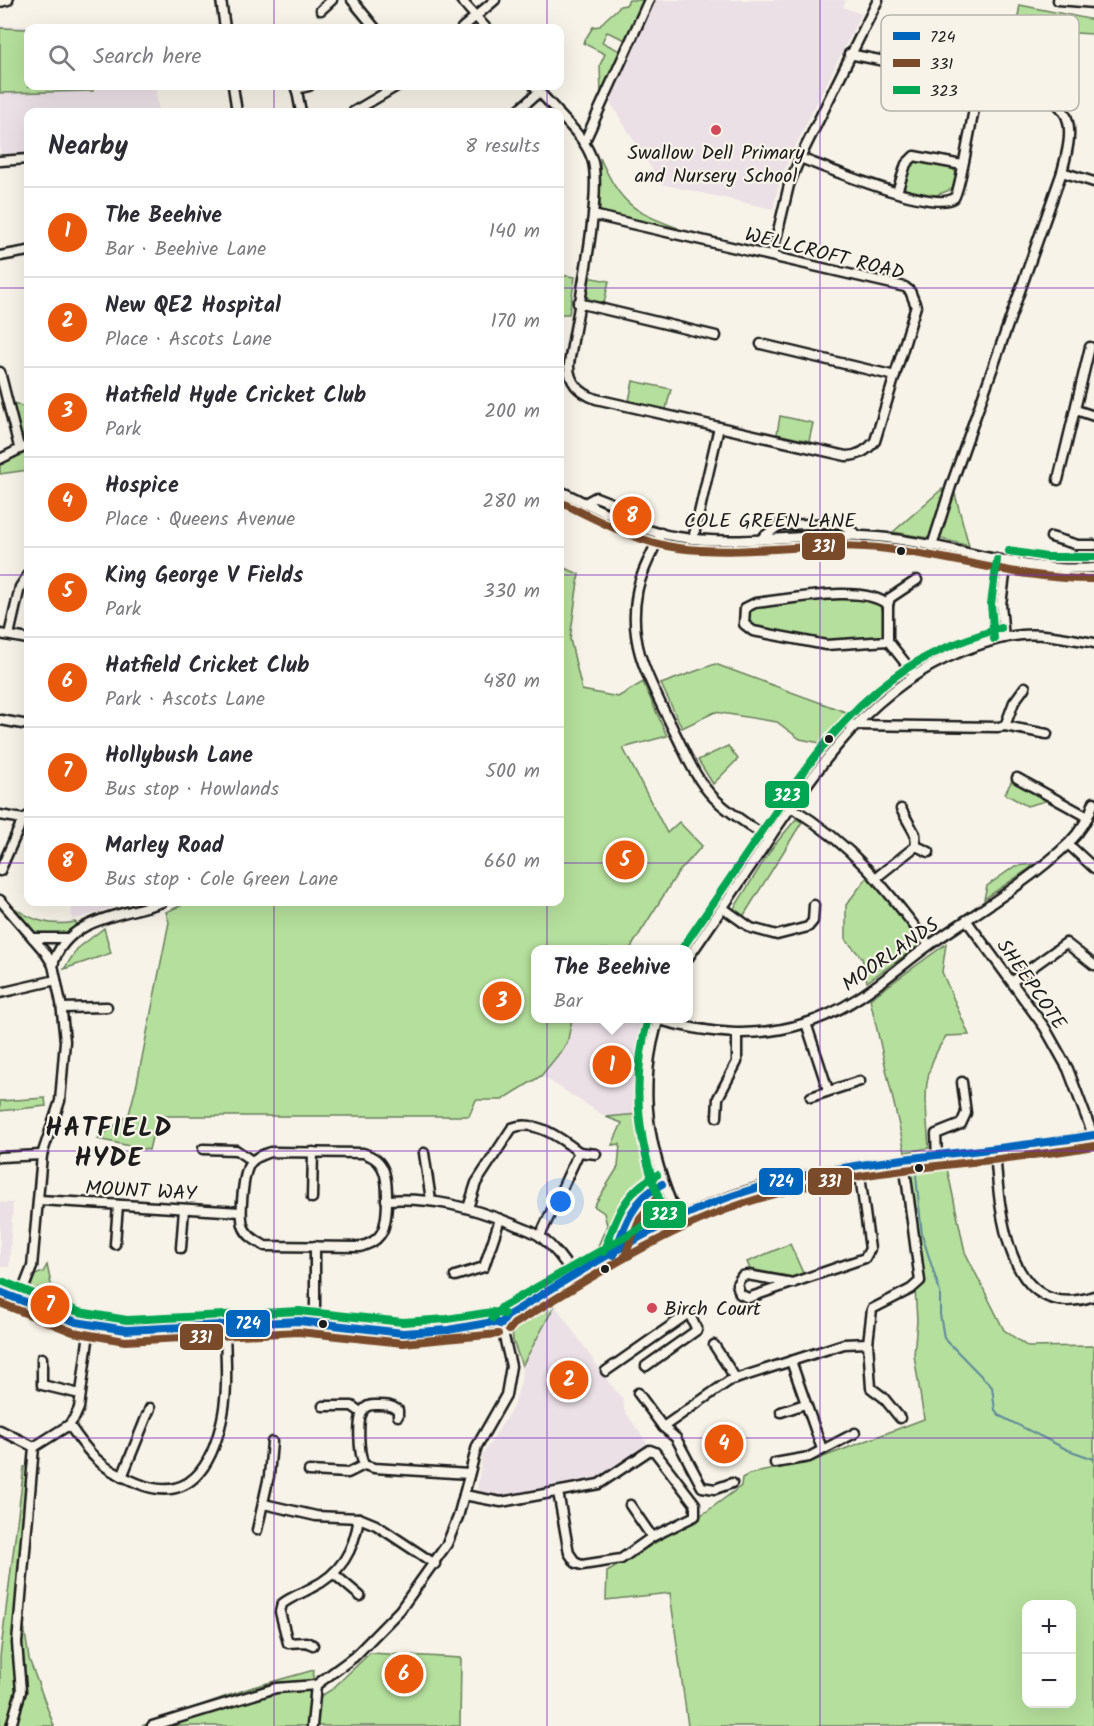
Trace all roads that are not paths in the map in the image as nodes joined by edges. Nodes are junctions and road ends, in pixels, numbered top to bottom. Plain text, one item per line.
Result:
1 (8, 0) edge
2 (220, 0) edge
3 (332, 0) edge
4 (352, 0) edge
5 (461, 0) edge
6 (495, 0) edge
7 (649, 0) edge
8 (878, 0) edge
9 (1058, 0) edge
10 (0, 2) edge
11 (1094, 3) edge
12 (321, 10) dead end
13 (476, 16) junction
14 (224, 24) edge
15 (372, 24) edge
16 (467, 24) edge
17 (483, 24) edge
18 (849, 54) junction
19 (881, 61) edge
20 (234, 90) edge
21 (297, 90) edge
22 (390, 90) edge
23 (536, 90) edge
24 (538, 90) edge
25 (236, 108) edge
26 (300, 108) edge
27 (360, 108) edge
28 (520, 108) edge
29 (554, 108) edge
30 (973, 111) edge
31 (1063, 111) edge
32 (564, 120) edge
33 (584, 143) junction
34 (800, 158) junction
35 (24, 159) edge
36 (0, 161) edge
37 (962, 165) junction
38 (1062, 172) junction
39 (1094, 182) edge
40 (897, 192) junction
41 (592, 215) junction
42 (24, 252) edge
43 (0, 256) edge
44 (772, 256) junction
45 (578, 303) junction
46 (717, 336) dead end
47 (761, 344) dead end
48 (1090, 347) dead end
49 (0, 372) edge
50 (895, 376) junction
51 (1076, 410) junction
52 (1094, 417) edge
53 (719, 427) junction
54 (24, 446) edge
55 (19, 447) junction
56 (0, 459) edge
57 (1058, 480) dead end
58 (564, 493) edge
59 (661, 533) junction
60 (1051, 537) dead end
61 (693, 539) junction
62 (1094, 545) edge
63 (932, 546) junction
64 (1007, 561) junction
65 (1094, 568) edge
66 (24, 580) edge
67 (917, 580) dead end
68 (888, 605) junction
69 (4, 635) edge
70 (24, 638) edge
71 (1004, 638) junction
72 (888, 641) junction
73 (1094, 643) edge
74 (914, 674) junction
75 (1025, 687) dead end
76 (1, 720) edge
77 (24, 724) edge
78 (853, 725) junction
79 (1005, 726) junction
80 (1047, 734) dead end
81 (1017, 778) dead end
82 (1094, 802) edge
83 (791, 807) junction
84 (901, 809) dead end
85 (0, 815) edge
86 (24, 818) edge
87 (1088, 818) junction
88 (24, 822) edge
89 (770, 839) junction
90 (1068, 844) junction
91 (916, 846) junction
92 (928, 852) dead end
93 (1094, 868) edge
94 (0, 871) edge
95 (877, 877) junction
96 (0, 900) edge
97 (814, 905) dead end
98 (147, 906) edge
99 (723, 908) junction
100 (967, 921) junction
101 (33, 938) junction
102 (66, 938) junction
103 (929, 945) junction
104 (693, 951) edge
105 (52, 965) junction
106 (1094, 965) edge
107 (56, 980) junction
108 (1013, 981) junction
109 (0, 993) edge
110 (107, 1007) dead end
111 (62, 1008) junction
112 (658, 1023) edge
113 (672, 1023) edge
114 (806, 1023) junction
115 (737, 1034) junction
116 (860, 1081) dead end
117 (962, 1082) dead end
118 (828, 1090) junction
119 (811, 1097) dead end
120 (717, 1118) dead end
121 (1094, 1135) edge
122 (203, 1149) dead end
123 (995, 1150) junction
124 (313, 1152) junction
125 (579, 1152) junction
126 (424, 1153) dead end
127 (596, 1154) dead end
128 (42, 1155) junction
129 (0, 1156) edge
130 (937, 1158) junction
131 (252, 1161) junction
132 (904, 1162) junction
133 (859, 1168) junction
134 (312, 1198) dead end
135 (39, 1200) junction
136 (386, 1200) junction
137 (431, 1200) junction
138 (118, 1205) junction
139 (468, 1208) junction
140 (184, 1209) junction
141 (241, 1212) junction
142 (500, 1219) junction
143 (678, 1219) junction
144 (540, 1236) junction
145 (115, 1245) dead end
146 (315, 1246) junction
147 (181, 1248) dead end
148 (455, 1276) dead end
149 (575, 1277) junction
150 (793, 1283) junction
151 (0, 1292) edge
152 (1094, 1296) edge
153 (20, 1299) junction
154 (315, 1322) junction
155 (225, 1324) junction
156 (501, 1324) junction
157 (90, 1325) junction
158 (868, 1342) junction
159 (714, 1345) dead end
160 (42, 1359) dead end
161 (791, 1361) junction
162 (645, 1366) dead end
163 (606, 1371) dead end
164 (736, 1378) junction
165 (638, 1393) dead end
166 (80, 1394) junction
167 (804, 1404) junction
168 (323, 1406) dead end
169 (150, 1408) dead end
170 (781, 1412) dead end
171 (362, 1413) junction
172 (398, 1416) dead end
173 (900, 1418) dead end
174 (69, 1425) junction
175 (663, 1427) junction
176 (0, 1430) edge
177 (855, 1433) dead end
178 (272, 1442) dead end
179 (34, 1447) junction
180 (822, 1449) junction
181 (775, 1463) dead end
182 (364, 1465) junction
183 (309, 1471) dead end
184 (469, 1473) junction
185 (122, 1477) junction
186 (732, 1483) dead end
187 (558, 1492) junction
188 (464, 1495) junction
189 (264, 1504) junction
190 (630, 1505) dead end
191 (358, 1518) junction
192 (257, 1530) dead end
193 (652, 1537) junction
194 (435, 1564) junction
195 (334, 1574) junction
196 (360, 1596) dead end
197 (313, 1645) dead end
198 (316, 1685) junction
199 (11, 1726) edge
200 (152, 1726) edge
201 (312, 1726) edge

1 - 10 street
2 - 14 street
3 - 12 street
4 - 15 street
5 - 13 street
6 - 13 street
7 - 33 street
8 - 18 street
9 - 11 street
13 - 16 street
13 - 17 street
18 - 19 street
18 - 34 street
20 - 25 street
21 - 26 street
22 - 27 street
23 - 28 street
24 - 29 street
30 - 37 street
31 - 38 street
32 - 33 street
33 - 41 street
34 - 40 street
34 - 44 street
35 - 36 street
37 - 40 street
37 - 40 street
38 - 39 street
38 - 63 street
41 - 44 street, WELLCROFT ROAD
41 - 45 street
42 - 43 street
44 - 50 street, WELLCROFT ROAD
45 - 46 street
45 - 53 street
47 - 50 street
48 - 51 street
49 - 55 street
50 - 53 street, WELLCROFT ROAD
51 - 52 street
51 - 57 street
53 - 61 street
54 - 55 street
55 - 56 street
58 - 59 street, COLE GREEN LANE
59 - 61 street, COLE GREEN LANE
59 - 89 street
60 - 62 street
61 - 63 street, COLE GREEN LANE
63 - 64 street, COLE GREEN LANE
64 - 65 street, COLE GREEN LANE
64 - 71 street
66 - 69 street
67 - 68 street
68 - 72 street
68 - 72 street
69 - 70 street
71 - 73 street
71 - 74 street
72 - 74 street
74 - 78 street
75 - 79 street
76 - 77 street
78 - 79 street
78 - 83 street
79 - 80 street
81 - 87 street
82 - 87 street, MOORLANDS
83 - 89 street
83 - 95 street
84 - 91 street
85 - 86 street
87 - 90 street, MOORLANDS
88 - 94 street
89 - 99 street
90 - 93 street
90 - 100 street, MOORLANDS
91 - 92 street
91 - 95 street
95 - 103 street
96 - 101 street
97 - 99 street
98 - 102 street
99 - 104 street
100 - 103 street, MOORLANDS
100 - 108 street, SHEEPCOTE
101 - 102 street
101 - 105 street
102 - 105 street
103 - 114 street, MOORLANDS
105 - 107 street
106 - 108 street
107 - 109 street
107 - 111 street
108 - 121 street, SHEEPCOTE
110 - 111 street
111 - 128 street
112 - 143 street
113 - 115 street, MOORLANDS
114 - 115 street, MOORLANDS
114 - 118 street
115 - 120 street
116 - 118 street
117 - 130 street
118 - 119 street
121 - 123 street
122 - 131 street
123 - 130 street
123 - 152 street
124 - 131 street
124 - 134 street
124 - 136 street
125 - 127 street
125 - 139 street
125 - 144 street
126 - 137 street
128 - 129 street
128 - 135 street
130 - 132 street
131 - 141 street
132 - 133 street
132 - 158 street
133 - 143 street
133 - 150 street
135 - 138 street, MOUNT WAY
135 - 153 street
136 - 137 street
136 - 146 street
137 - 139 street
138 - 140 street, MOUNT WAY
138 - 145 street
139 - 142 street
140 - 141 street, MOUNT WAY
140 - 147 street
141 - 146 street
142 - 144 street
142 - 148 street
143 - 149 street
144 - 149 street
146 - 154 street
149 - 156 street
150 - 150 street
151 - 153 street
153 - 157 street
154 - 155 street
154 - 156 street
155 - 157 street
155 - 185 street
156 - 184 street
157 - 166 street
158 - 161 street
158 - 173 street
159 - 164 street
160 - 166 street
161 - 164 street
161 - 167 street
162 - 163 street
164 - 175 street
165 - 175 street
166 - 174 street
167 - 170 street
167 - 180 street
168 - 171 street
169 - 185 street
171 - 172 street
171 - 182 street
174 - 179 street
174 - 185 street
175 - 186 street
176 - 179 street
177 - 180 street
178 - 189 street
179 - 199 street
180 - 181 street
182 - 183 street
182 - 184 street
184 - 188 street
187 - 188 street
187 - 193 street
187 - 193 street
188 - 194 street
189 - 191 street
189 - 192 street
190 - 193 street
191 - 194 street
191 - 195 street
194 - 198 street
195 - 196 street
195 - 197 street
198 - 200 street
198 - 201 street

